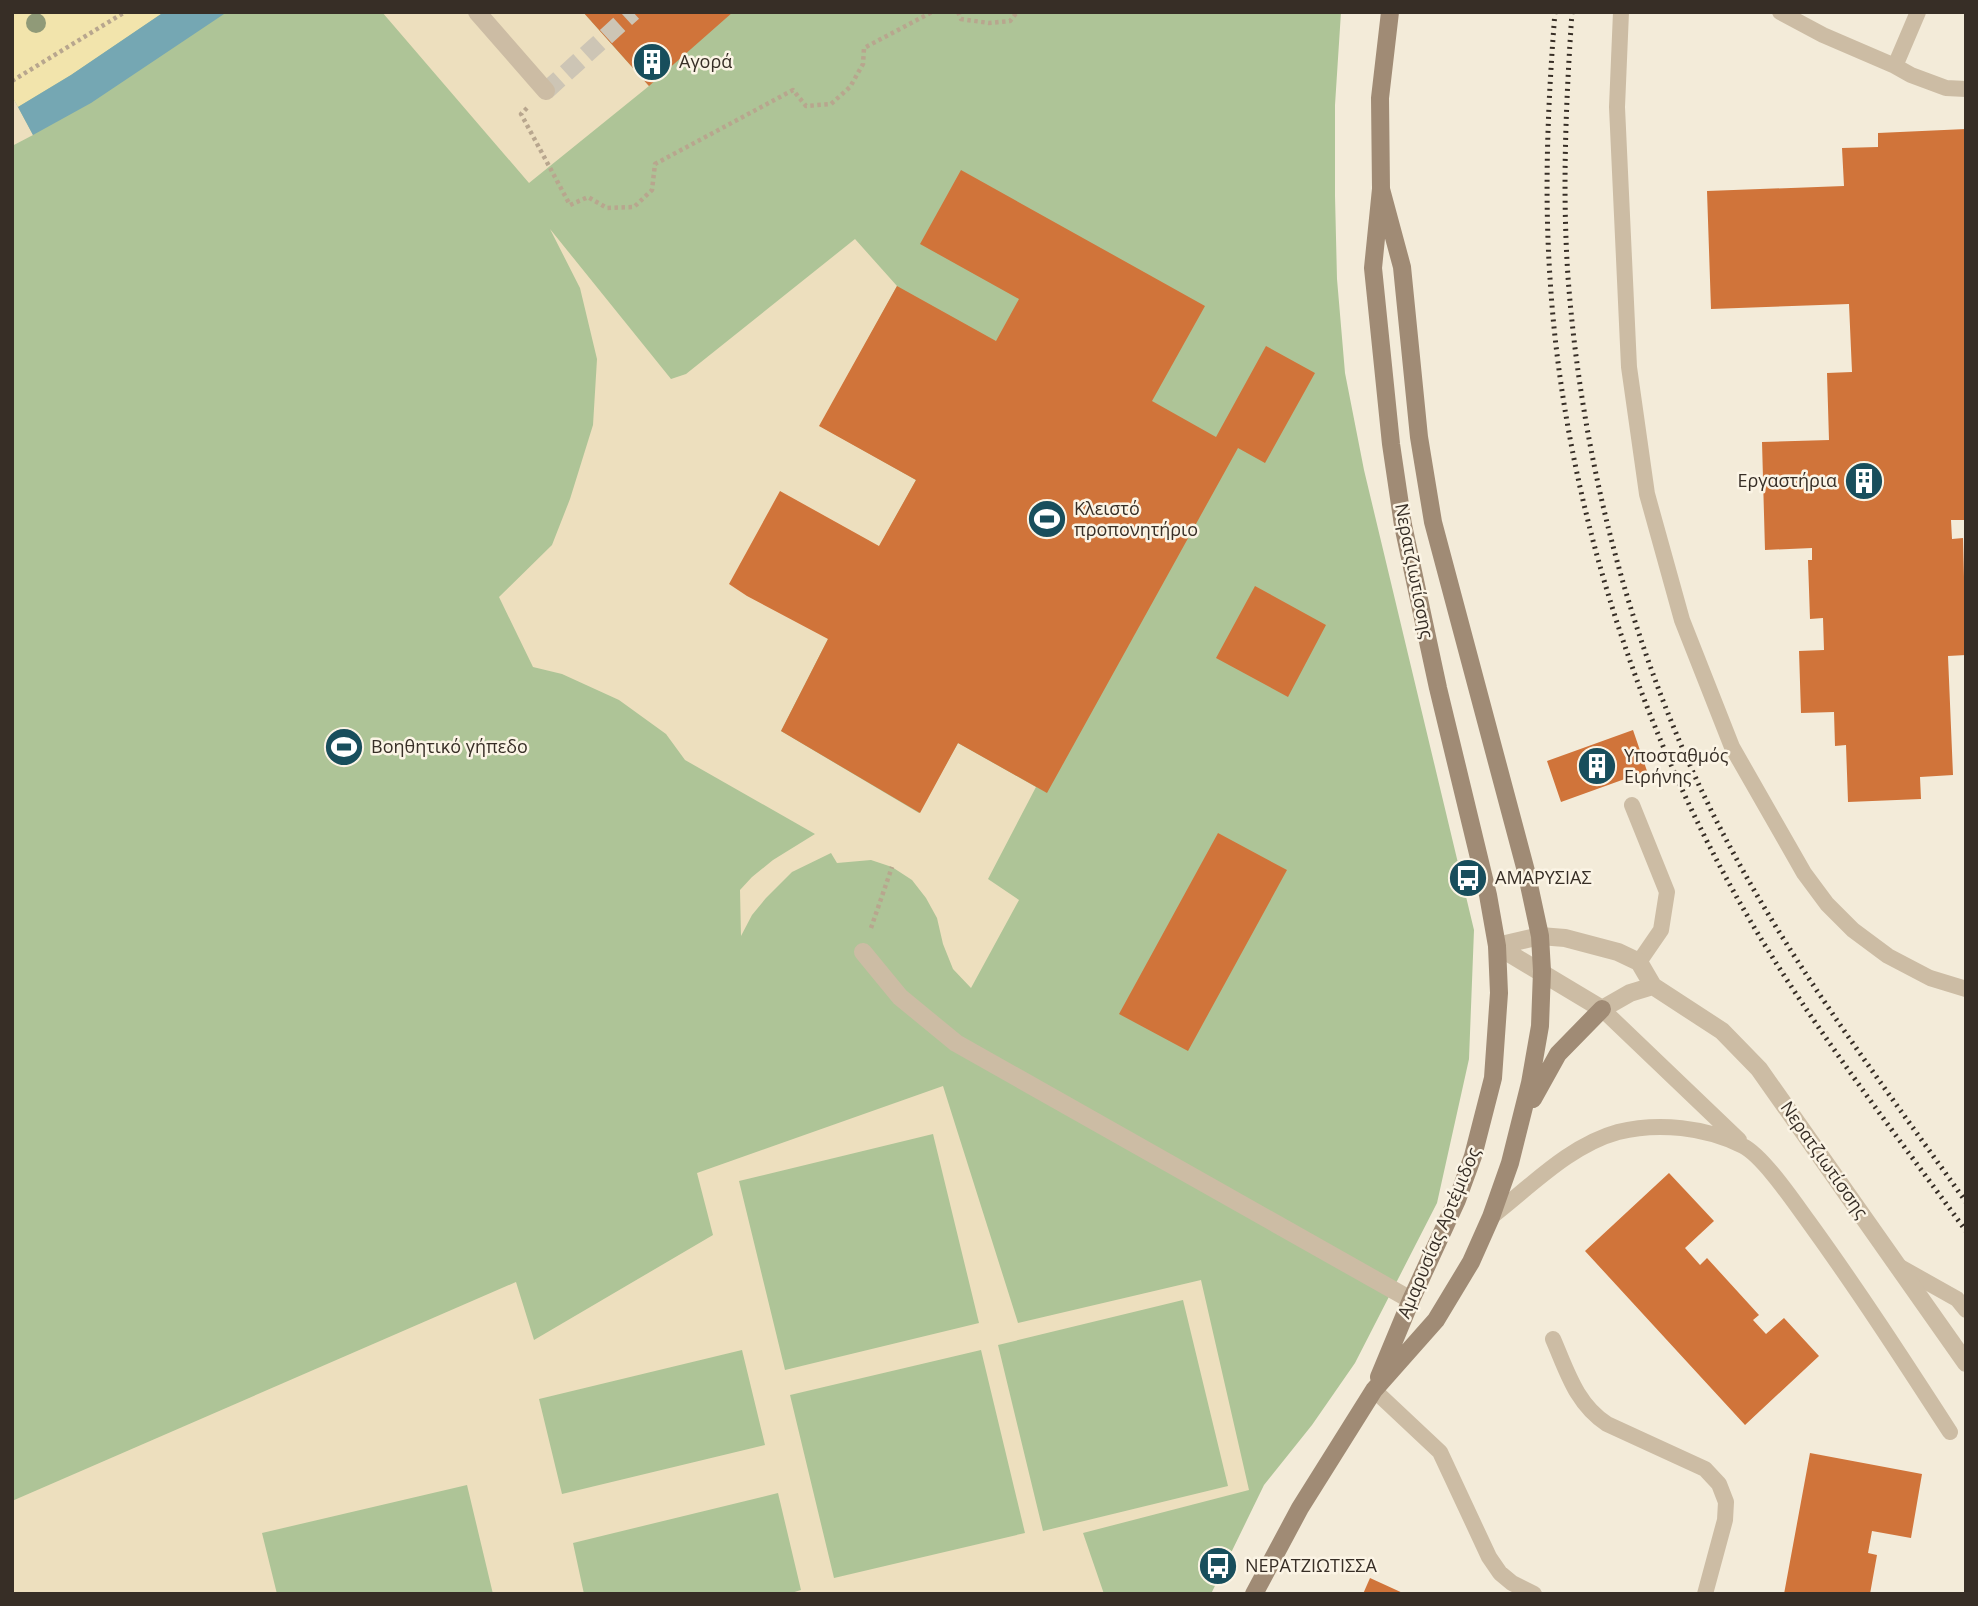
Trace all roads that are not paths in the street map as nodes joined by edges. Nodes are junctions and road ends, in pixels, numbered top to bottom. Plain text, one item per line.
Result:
1 (477, 12) edge
2 (1390, 12) edge
3 (1621, 12) edge
4 (1780, 12) edge
5 (1917, 12) edge
6 (1895, 66) junction
7 (1966, 89) edge
8 (546, 91) road end
9 (1381, 189) junction
10 (1632, 805) dead end
11 (1540, 936) junction
12 (1497, 946) junction
13 (863, 952) road end
14 (1639, 962) junction
15 (1542, 971) junction
16 (1653, 986) junction
17 (1966, 989) edge
18 (1602, 1009) junction
19 (1521, 1124) junction
20 (1745, 1147) junction
21 (1491, 1217) junction
22 (1900, 1267) junction
23 (1411, 1300) junction
24 (1966, 1310) edge
25 (1553, 1339) dead end
26 (1966, 1363) edge
27 (1374, 1390) junction
28 (1950, 1432) dead end
29 (1254, 1594) edge
30 (1534, 1594) edge
31 (1705, 1594) edge

1 - 8 street
2 - 9 main road, Νερατζιωτίσσης
3 - 17 lane
4 - 6 lane
5 - 6 lane
6 - 7 lane
9 - 11 main road, Νερατζιωτίσσης
9 - 12 main road, Νερατζιωτίσσης
10 - 14 lane
11 - 12 street
11 - 14 street
11 - 15 main road, Νερατζιωτίσσης
12 - 15 street
12 - 23 main road, Αμαρυσίας Αρτέμιδος
13 - 23 street
14 - 16 street, Νερατζιωτίσσης
15 - 18 street
15 - 19 main road, Νερατζιωτίσσης
16 - 18 street
16 - 22 street, Νερατζιωτίσσης
18 - 19 main road
18 - 20 lane
19 - 21 main road, Νερατζιωτίσσης
20 - 21 lane
20 - 28 lane
21 - 27 main road, Αμαρυσίας Αρτέμιδος
22 - 24 lane
22 - 26 street, Νερατζιωτίσσης
23 - 27 main road, Αμαρυσίας Αρτέμιδος
25 - 31 lane
27 - 29 main road, Αμαρυσίας Αρτέμιδος
27 - 30 lane

